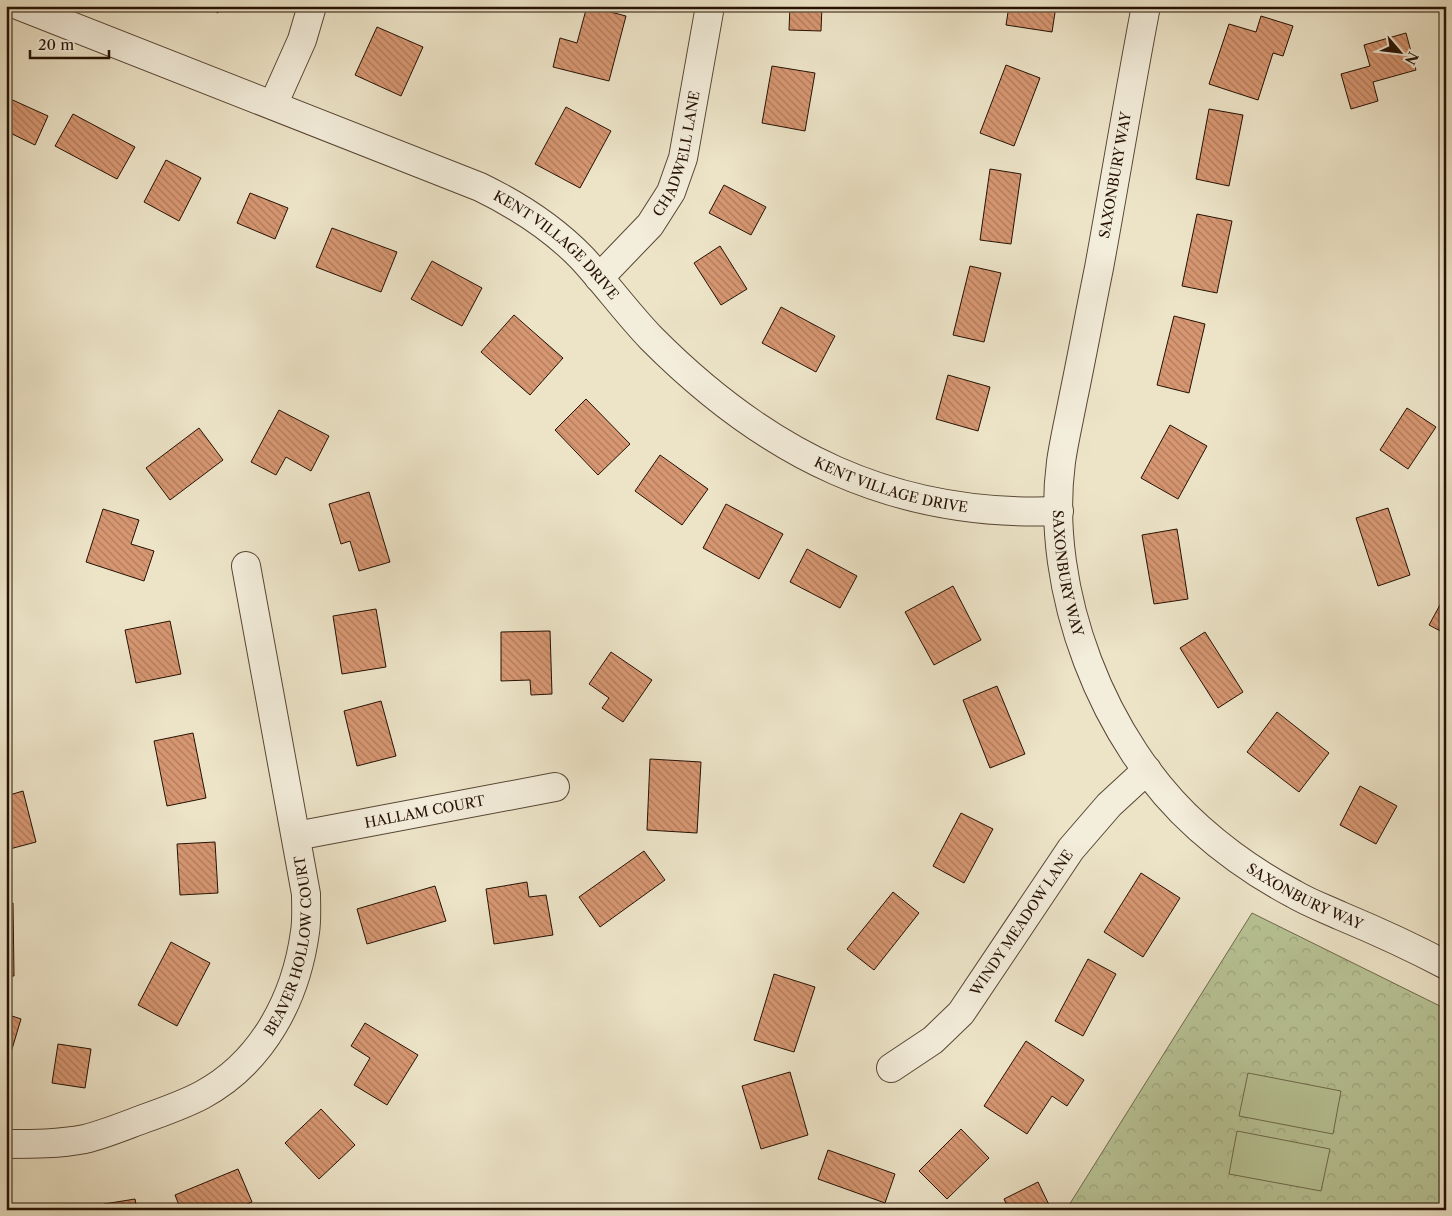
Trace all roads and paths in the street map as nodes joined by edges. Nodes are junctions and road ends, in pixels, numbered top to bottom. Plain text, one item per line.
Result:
1 (20, 6) edge
2 (312, 6) edge
3 (710, 6) edge
4 (1146, 6) edge
5 (273, 105) junction
6 (599, 278) junction
7 (1059, 511) junction
8 (246, 566) dead end
9 (1147, 770) junction
10 (555, 787) dead end
11 (296, 836) junction
12 (1446, 965) edge
13 (891, 1068) dead end
14 (6, 1144) edge

1 - 5 street, KENT VILLAGE DRIVE
2 - 5 street
3 - 6 street, CHADWELL LANE
4 - 7 street, SAXONBURY WAY
5 - 6 street, KENT VILLAGE DRIVE
6 - 7 street, KENT VILLAGE DRIVE
7 - 9 street, SAXONBURY WAY
8 - 11 street, BEAVER HOLLOW COURT
9 - 12 street, SAXONBURY WAY
9 - 13 street, WINDY MEADOW LANE
10 - 11 street, HALLAM COURT
11 - 14 street, BEAVER HOLLOW COURT

